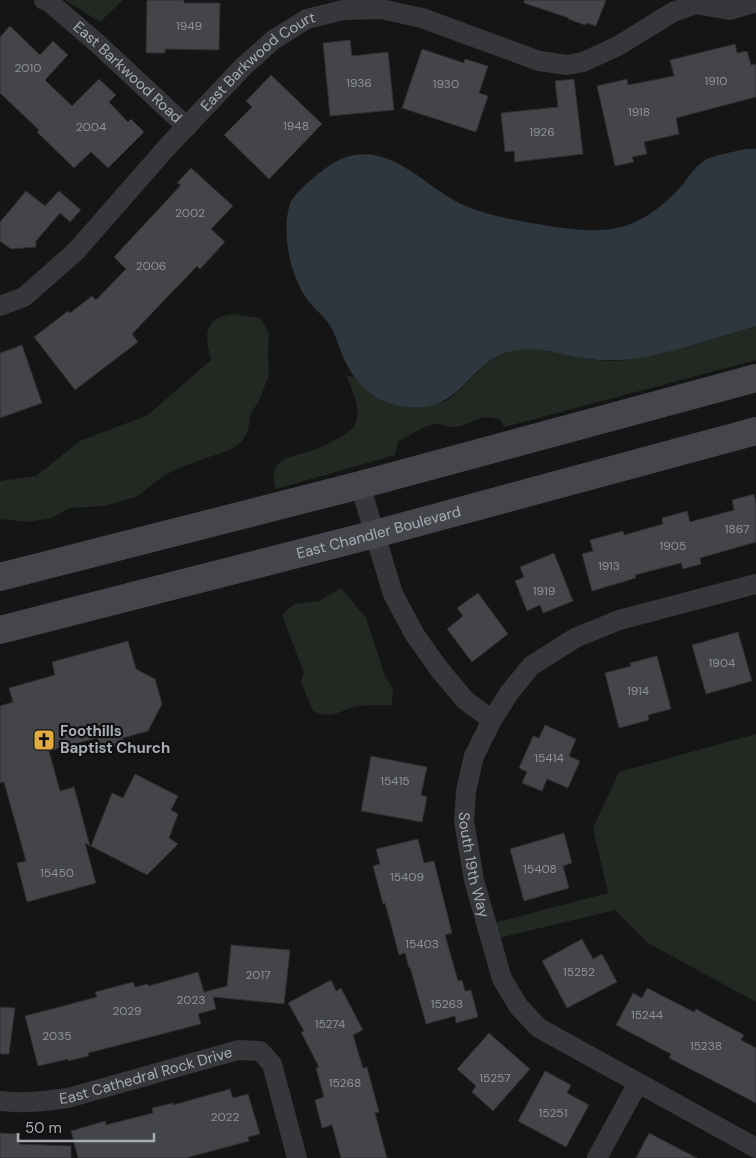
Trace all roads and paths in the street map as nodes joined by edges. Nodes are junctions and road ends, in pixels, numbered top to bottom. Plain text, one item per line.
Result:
1 (44, 0) edge
2 (696, 1) edge
3 (756, 2) edge
4 (187, 127) junction
5 (0, 306) edge
6 (756, 378) edge
7 (756, 431) edge
8 (360, 485) junction
9 (375, 534) junction
10 (0, 577) edge
11 (756, 584) edge
12 (0, 630) edge
13 (492, 720) junction
14 (638, 1083) junction
15 (0, 1101) edge
16 (756, 1148) edge
17 (297, 1158) edge
18 (597, 1158) edge

1 - 4 street, East Barkwood Road
2 - 3 street, East Barkwood Court
2 - 4 street, East Barkwood Court
4 - 5 street, East Barkwood Court
6 - 8 main road
7 - 9 main road, East Chandler Boulevard
8 - 9 street
8 - 10 main road
9 - 12 main road, East Chandler Boulevard
9 - 13 street
11 - 13 street, South 19th Way
13 - 14 street, South 19th Way
14 - 16 street, South 19th Way
14 - 18 street
15 - 17 street, East Cathedral Rock Drive

